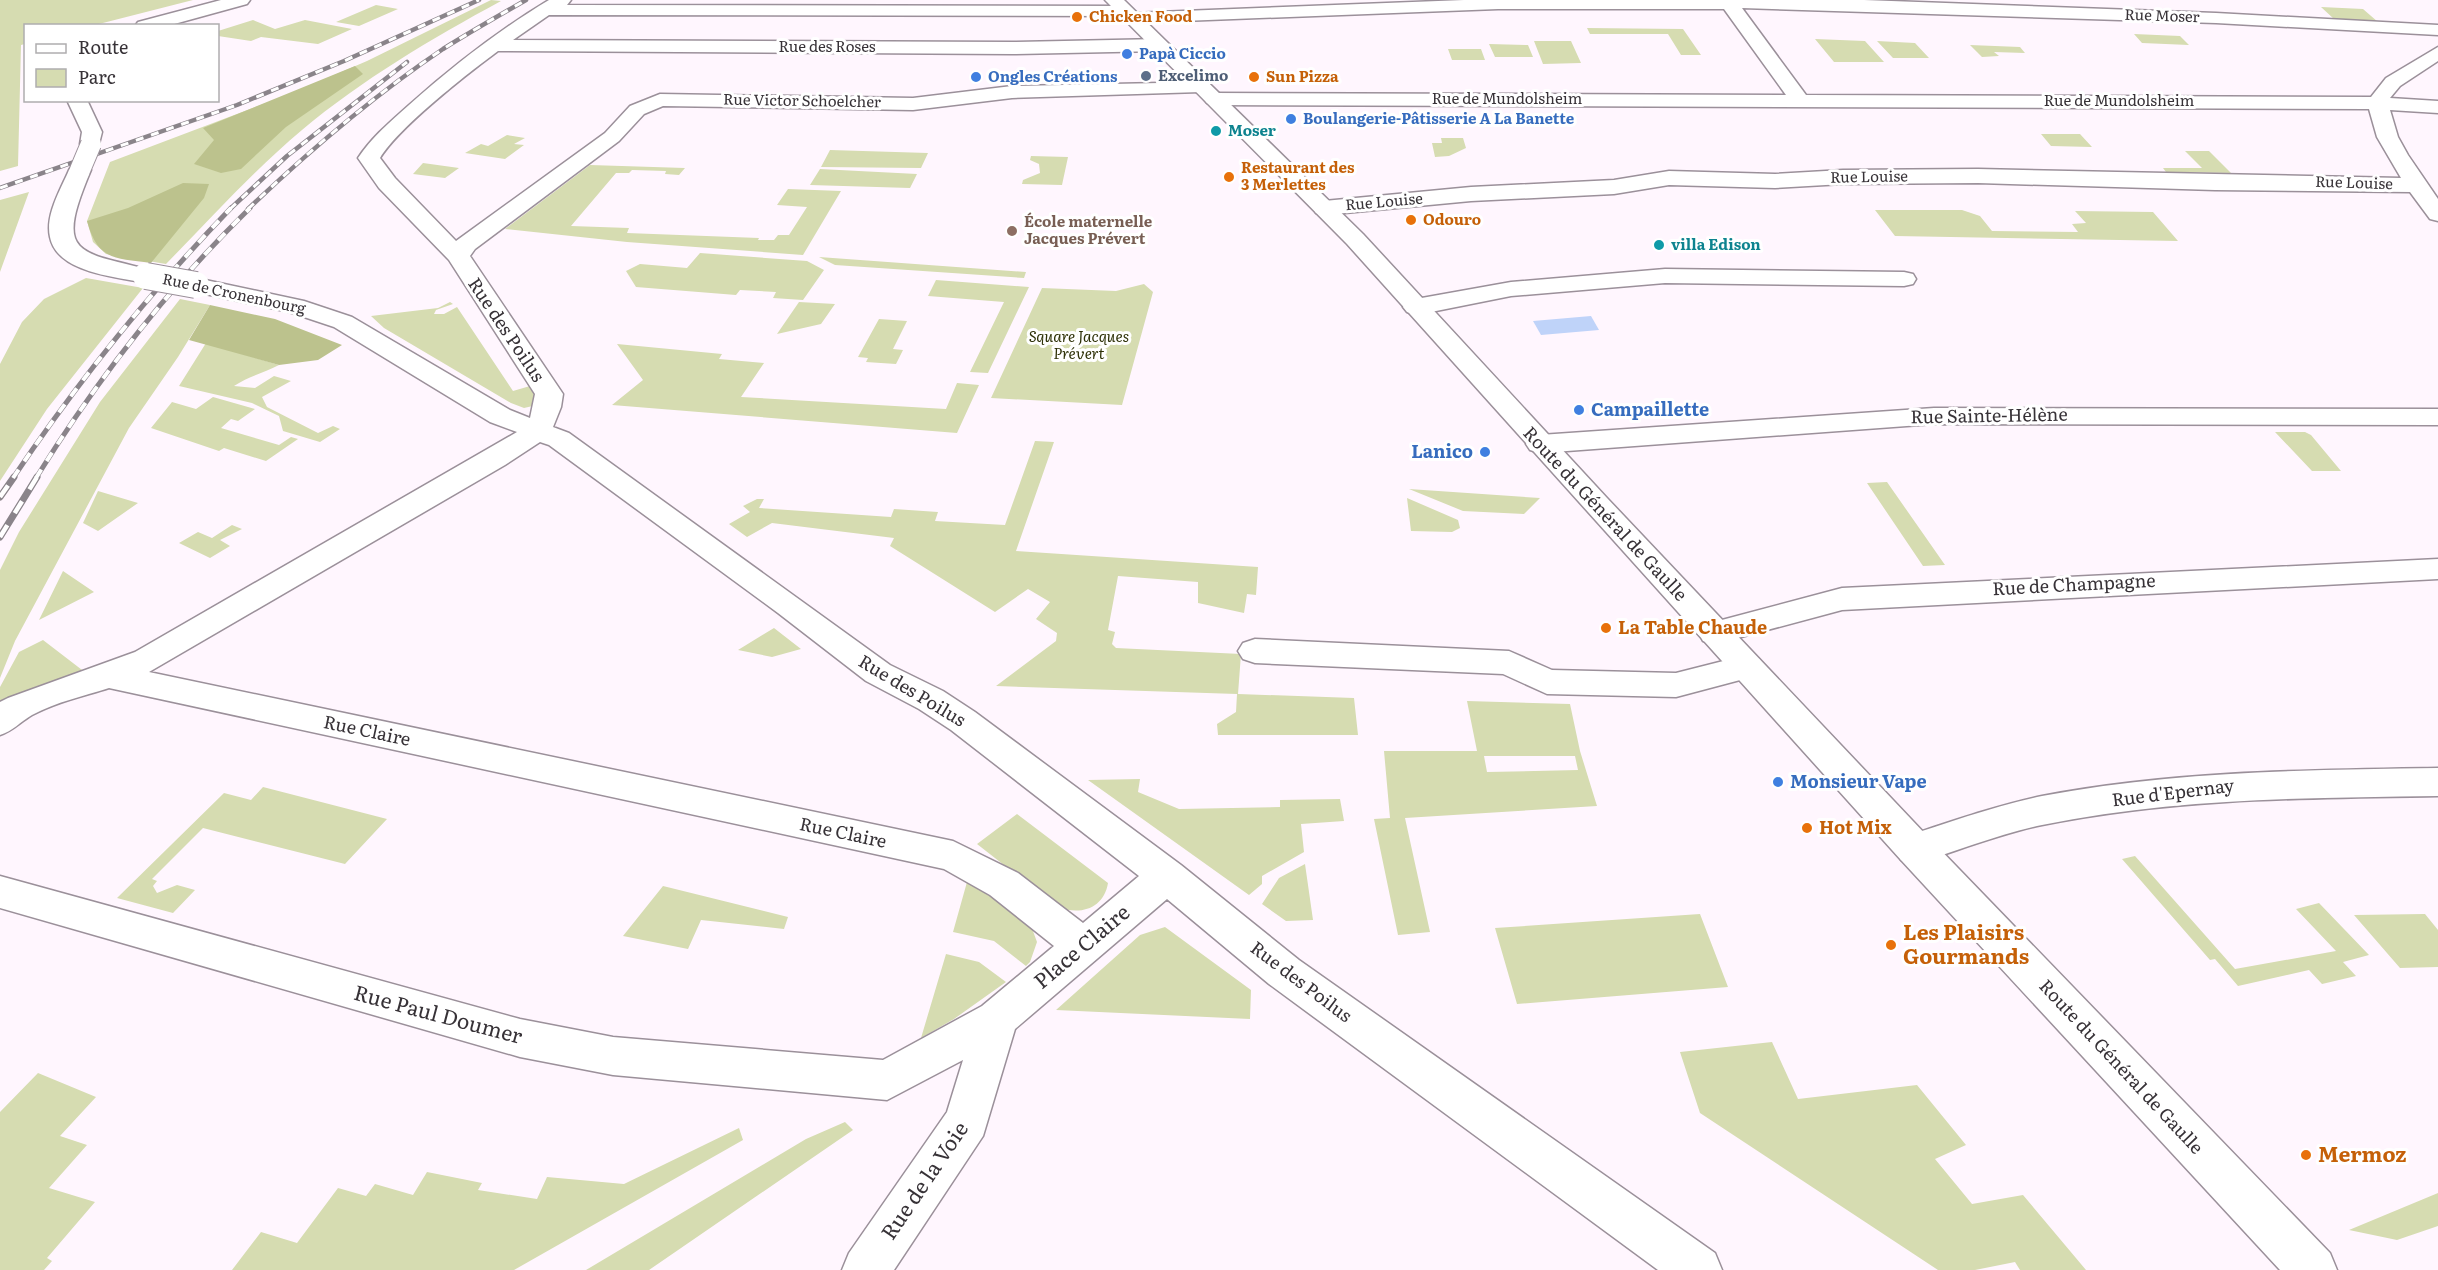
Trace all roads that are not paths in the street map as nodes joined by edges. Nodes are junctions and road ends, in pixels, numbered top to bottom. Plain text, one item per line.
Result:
1 (241, 0) edge
2 (1589, 2) edge
3 (1729, 3) junction
4 (554, 5) edge
5 (1123, 9) edge
6 (151, 24) edge
7 (2438, 30) edge
8 (493, 45) junction
9 (1161, 45) junction
10 (2438, 53) edge
11 (1208, 92) junction
12 (1800, 100) junction
13 (78, 102) edge
14 (2378, 103) junction
15 (2438, 107) edge
16 (2424, 188) edge
17 (1324, 208) junction
18 (2438, 214) edge
19 (458, 256) junction
20 (1904, 279) dead end
21 (1416, 307) junction
22 (2438, 417) edge
23 (537, 431) junction
24 (1540, 444) junction
25 (2438, 568) edge
26 (1715, 633) junction
27 (1255, 651) dead end
28 (1747, 667) junction
29 (109, 676) junction
30 (0, 722) edge
31 (2438, 782) edge
32 (1915, 849) junction
33 (1167, 876) junction
34 (0, 892) edge
35 (1083, 946) junction
36 (997, 1019) junction
37 (866, 1270) edge
38 (1698, 1270) edge
39 (2313, 1270) edge

1 - 6 street
2 - 3 street, Rue Moser
2 - 5 street, Rue Moser
3 - 7 street, Rue Moser
3 - 12 street
4 - 5 street, Rue Moser
4 - 8 street, Rue des Poilus
5 - 9 street, Route du Général de Gaulle
8 - 9 street, Rue des Roses
8 - 19 street, Rue des Poilus
9 - 11 street, Route du Général de Gaulle
10 - 14 street
11 - 12 street, Rue de Mundolsheim
11 - 17 street, Route du Général de Gaulle
11 - 19 street, Rue Victor Schoelcher
12 - 14 street, Rue de Mundolsheim
13 - 23 street, Rue de Cronenbourg, bridge
14 - 15 street, Rue de Mundolsheim
14 - 16 street
16 - 17 street, Rue Louise
16 - 18 street
17 - 21 street, Route du Général de Gaulle
19 - 23 street, Rue des Poilus
20 - 21 street
21 - 24 street, Route du Général de Gaulle
22 - 24 street, Rue Sainte-Hélène
23 - 29 street
23 - 33 street, Rue des Poilus
24 - 26 street, Route du Général de Gaulle
25 - 26 street, Rue de Champagne
26 - 28 street, Route du Général de Gaulle
27 - 28 street
28 - 32 street, Route du Général de Gaulle
29 - 30 street
29 - 35 street, Rue Claire
31 - 32 street, Rue d'Epernay
32 - 39 street, Route du Général de Gaulle
33 - 35 street, Place Claire
33 - 38 street, Rue des Poilus
34 - 36 street, Rue Paul Doumer
35 - 36 street, Place Claire
36 - 37 street, Rue de la Voie

